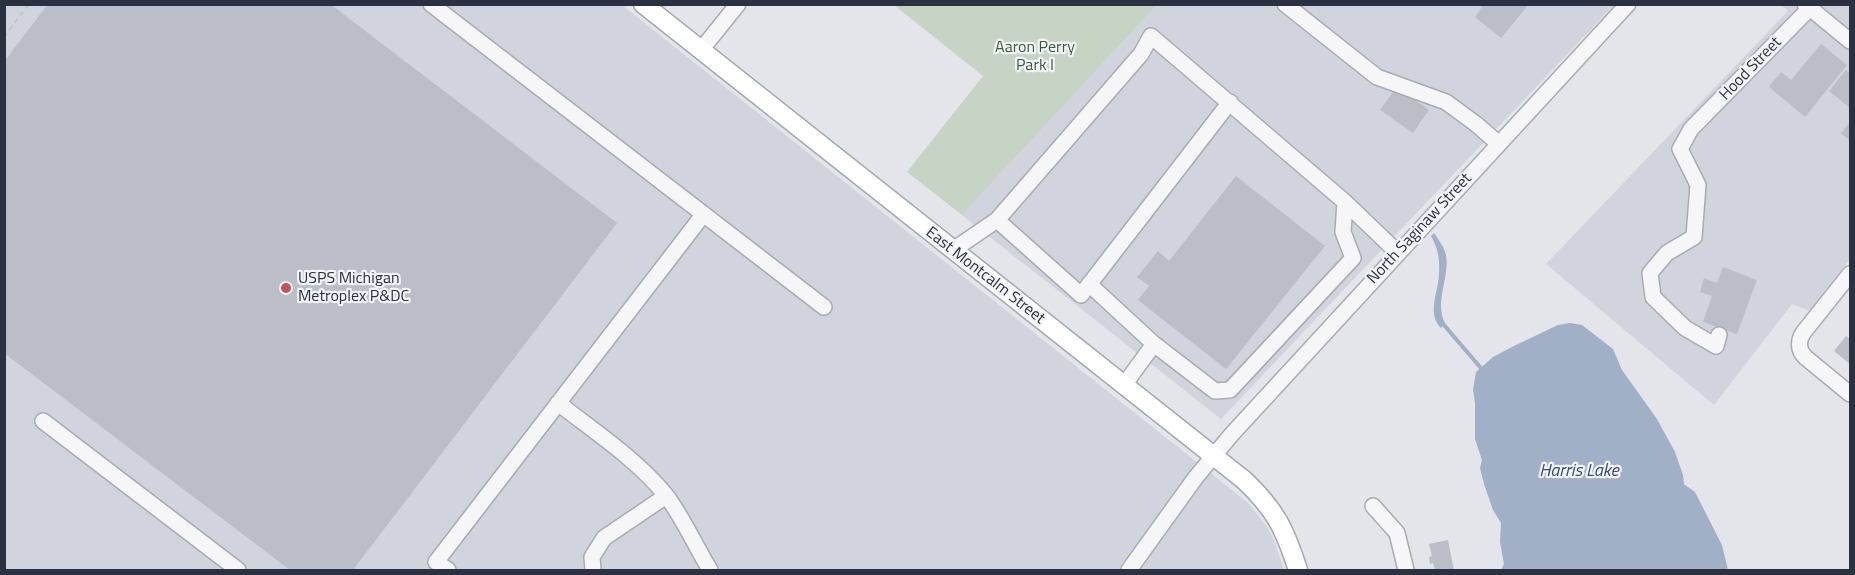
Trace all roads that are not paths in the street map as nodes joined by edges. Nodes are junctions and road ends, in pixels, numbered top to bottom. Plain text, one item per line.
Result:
1 (431, 4) edge
2 (643, 4) edge
3 (738, 4) edge
4 (1285, 4) edge
5 (1628, 4) edge
6 (1808, 6) edge
7 (1851, 41) edge
8 (701, 50) junction
9 (1230, 102) junction
10 (1498, 144) junction
11 (1345, 202) junction
12 (703, 215) junction
13 (997, 220) junction
14 (952, 250) junction
15 (1398, 253) junction
16 (1851, 274) edge
17 (1089, 284) junction
18 (824, 307) dead end
19 (1719, 335) dead end
20 (1154, 344) junction
21 (1124, 385) junction
22 (1851, 394) edge
23 (558, 404) junction
24 (43, 421) dead end
25 (1213, 456) junction
26 (666, 496) junction
27 (1373, 506) dead end
28 (238, 570) edge
29 (448, 570) edge
30 (593, 570) edge
31 (710, 570) edge
32 (1129, 570) edge
33 (1298, 570) edge
34 (1406, 570) edge

1 - 12 street
2 - 8 main road, East Montcalm Street
3 - 8 street
4 - 10 street
5 - 10 street, North Saginaw Street
6 - 7 street
6 - 19 street, Hood Street
8 - 14 main road, East Montcalm Street
9 - 11 street
9 - 13 street
9 - 17 street
10 - 15 street, North Saginaw Street
11 - 15 street
11 - 20 street
12 - 18 street
12 - 23 street
13 - 14 street
13 - 17 street
14 - 21 main road, East Montcalm Street
15 - 25 street, North Saginaw Street
16 - 22 street
17 - 20 street
20 - 21 street
21 - 25 main road, East Montcalm Street
23 - 26 street
23 - 29 street
24 - 28 street
25 - 32 street, North Saginaw Street
25 - 33 main road, East Montcalm Street
26 - 30 street
26 - 31 street
27 - 34 street

